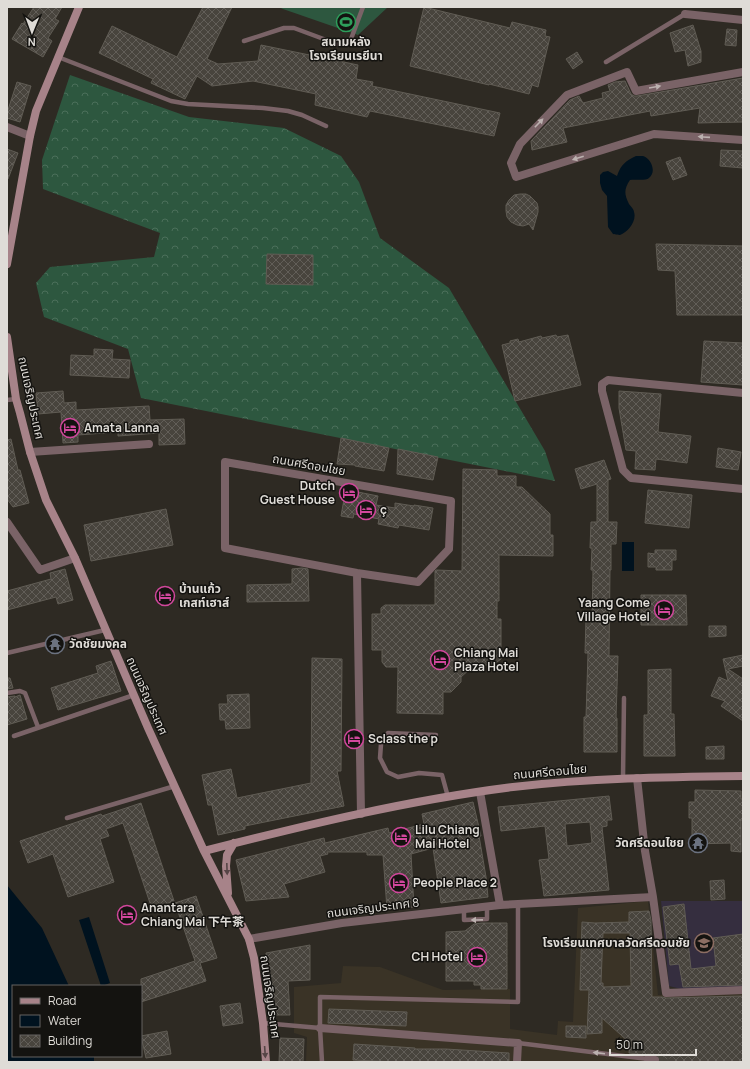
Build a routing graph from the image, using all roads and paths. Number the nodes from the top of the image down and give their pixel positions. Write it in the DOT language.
graph roads {
  1 [pos="79,7"];
  2 [pos="363,7"];
  3 [pos="695,7"];
  4 [pos="685,14"];
  5 [pos="743,20"];
  6 [pos="244,41"];
  7 [pos="58,56"];
  8 [pos="606,62"];
  9 [pos="743,72"];
  10 [pos="326,126"];
  11 [pos="7,127"];
  12 [pos="30,136"];
  13 [pos="743,140"];
  14 [pos="7,264"];
  15 [pos="7,338"];
  16 [pos="743,393"];
  17 [pos="16,399"];
  18 [pos="7,400"];
  19 [pos="149,444"];
  20 [pos="30,452"];
  21 [pos="743,489"];
  22 [pos="7,522"];
  23 [pos="75,558"];
  24 [pos="357,573"];
  25 [pos="105,630"];
  26 [pos="7,653"];
  27 [pos="7,693"];
  28 [pos="134,695"];
  29 [pos="624,698"];
  30 [pos="38,728"];
  31 [pos="436,735"];
  32 [pos="14,736"];
  33 [pos="743,776"];
  34 [pos="623,778"];
  35 [pos="637,778"];
  36 [pos="174,786"];
  37 [pos="480,792"];
  38 [pos="448,797"];
  39 [pos="361,814"];
  40 [pos="67,818"];
  41 [pos="234,844"];
  42 [pos="204,851"];
  43 [pos="228,896"];
  44 [pos="653,897"];
  45 [pos="518,905"];
  46 [pos="500,906"];
  47 [pos="487,907"];
  48 [pos="464,909"];
  49 [pos="249,939"];
  50 [pos="743,990"];
  51 [pos="263,1023"];
  52 [pos="320,1028"];
  53 [pos="518,1043"];
  54 [pos="650,1060"];
  55 [pos="266,1062"];
  56 [pos="322,1062"];
  57 [pos="517,1062"];
  1 -- 7 [label="street"];
  2 -- 6 [label="lane"];
  3 -- 4 [label="street"];
  4 -- 5 [label="street"];
  4 -- 8 [label="lane"];
  7 -- 10 [label="lane"];
  7 -- 12 [label="street"];
  13 -- 9 [label="street, one-way"];
  11 -- 12 [label="street"];
  12 -- 14 [label="street"];
  15 -- 17 [label="street, ถนนเจริญประเทศ"];
  16 -- 21 [label="street"];
  17 -- 18 [label="lane"];
  17 -- 20 [label="street, ถนนเจริญประเทศ"];
  19 -- 20 [label="street"];
  20 -- 23 [label="street, ถนนเจริญประเทศ"];
  22 -- 23 [label="street"];
  23 -- 25 [label="street, ถนนเจริญประเทศ"];
  24 -- 24 [label="street, ถนนศรีดอนไชย"];
  24 -- 39 [label="street"];
  25 -- 26 [label="lane"];
  25 -- 28 [label="street, ถนนเจริญประเทศ"];
  27 -- 30 [label="lane"];
  28 -- 30 [label="lane"];
  28 -- 36 [label="street, ถนนเจริญประเทศ"];
  29 -- 34 [label="lane"];
  30 -- 32 [label="lane"];
  31 -- 38 [label="lane"];
  33 -- 35 [label="street, ถนนศรีดอนไชย"];
  34 -- 35 [label="street, ถนนศรีดอนไชย"];
  34 -- 37 [label="street, ถนนศรีดอนไชย"];
  35 -- 44 [label="street"];
  36 -- 40 [label="lane"];
  36 -- 42 [label="street, ถนนเจริญประเทศ"];
  37 -- 38 [label="street, ถนนศรีดอนไชย"];
  37 -- 46 [label="street"];
  38 -- 39 [label="street, ถนนศรีดอนไชย"];
  39 -- 41 [label="street, ถนนศรีดอนไชย"];
  41 -- 42 [label="street, ถนนศรีดอนไชย"];
  41 -- 43 [label="street, one-way"];
  42 -- 43 [label="street, ถนนเจริญประเทศ"];
  43 -- 49 [label="street, ถนนเจริญประเทศ"];
  44 -- 45 [label="street, ถนนเจริญประเทศ 8"];
  44 -- 50 [label="street"];
  45 -- 46 [label="street, ถนนเจริญประเทศ 8"];
  45 -- 52 [label="lane"];
  46 -- 47 [label="street, ถนนเจริญประเทศ 8"];
  47 -- 48 [label="street, ถนนเจริญประเทศ 8"];
  47 -- 48 [label="lane, one-way"];
  48 -- 49 [label="street, ถนนเจริญประเทศ 8"];
  49 -- 51 [label="street, ถนนเจริญประเทศ"];
  51 -- 52 [label="lane"];
  51 -- 55 [label="street, ถนนเจริญประเทศ, one-way"];
  52 -- 53 [label="street"];
  52 -- 56 [label="lane"];
  54 -- 53 [label="lane, one-way"];
  53 -- 57 [label="street"];
}
